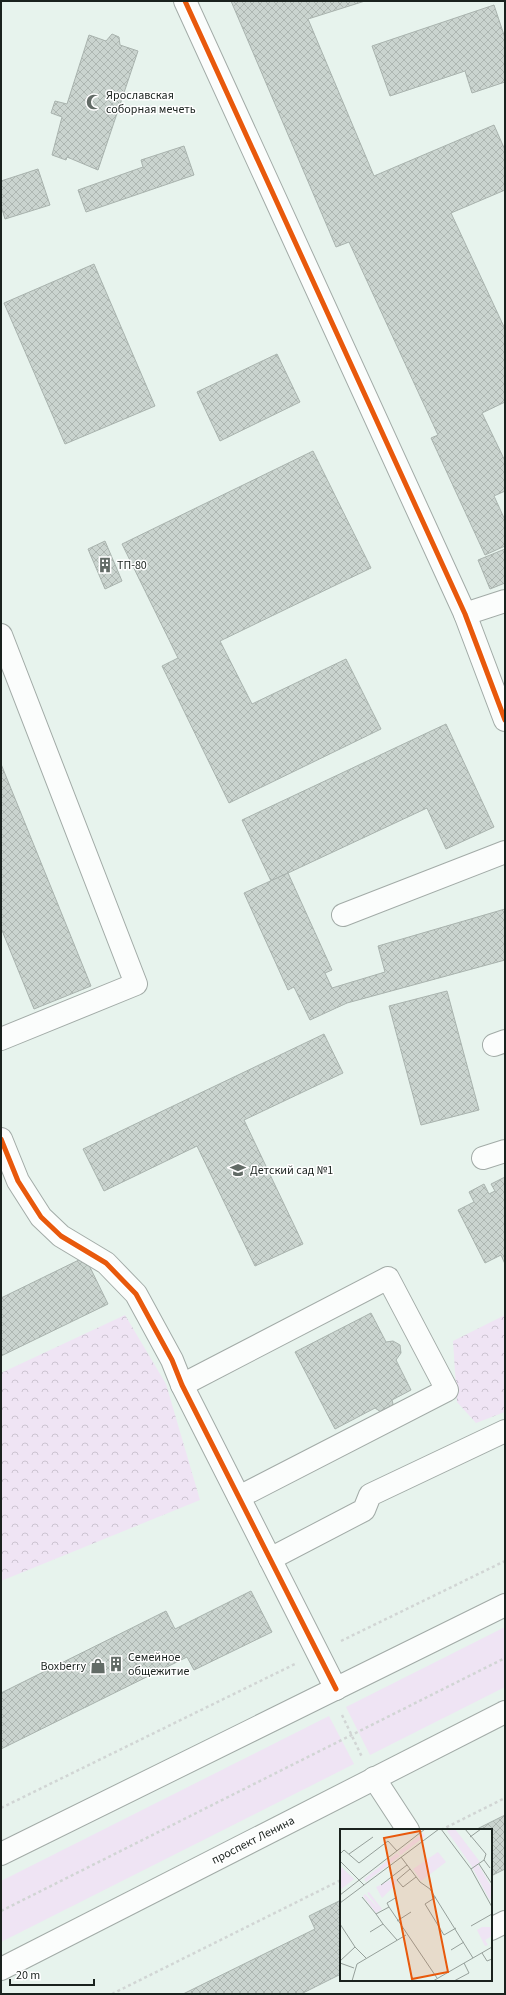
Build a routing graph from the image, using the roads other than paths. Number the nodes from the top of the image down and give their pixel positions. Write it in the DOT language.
graph roads {
  1 [pos="184,1"];
  2 [pos="505,601"];
  3 [pos="465,614"];
  4 [pos="1,635"];
  5 [pos="505,720"];
  6 [pos="505,852"];
  7 [pos="343,914"];
  8 [pos="1,1038"];
  9 [pos="1,1139"];
  10 [pos="505,1150"];
  11 [pos="483,1158"];
  12 [pos="182,1385"];
  13 [pos="505,1431"];
  14 [pos="239,1497"];
  15 [pos="270,1558"];
  16 [pos="505,1606"];
  17 [pos="336,1689"];
  18 [pos="505,1712"];
  19 [pos="374,1778"];
  20 [pos="407,1829"];
  21 [pos="1,1854"];
  22 [pos="505,1922"];
  23 [pos="492,1928"];
  24 [pos="1,1969"];
  1 -- 3 [label="street"];
  2 -- 3 [label="street"];
  3 -- 5 [label="street"];
  4 -- 8 [label="street"];
  6 -- 7 [label="street"];
  9 -- 12 [label="street"];
  10 -- 11 [label="street"];
  12 -- 14 [label="street"];
  12 -- 14 [label="street"];
  13 -- 15 [label="street"];
  14 -- 15 [label="street"];
  15 -- 17 [label="street"];
  16 -- 17 [label="street"];
  17 -- 21 [label="street"];
  18 -- 19 [label="street, проспект Ленина"];
  19 -- 20 [label="street"];
  19 -- 24 [label="street, проспект Ленина"];
  22 -- 23 [label="street"];
}
